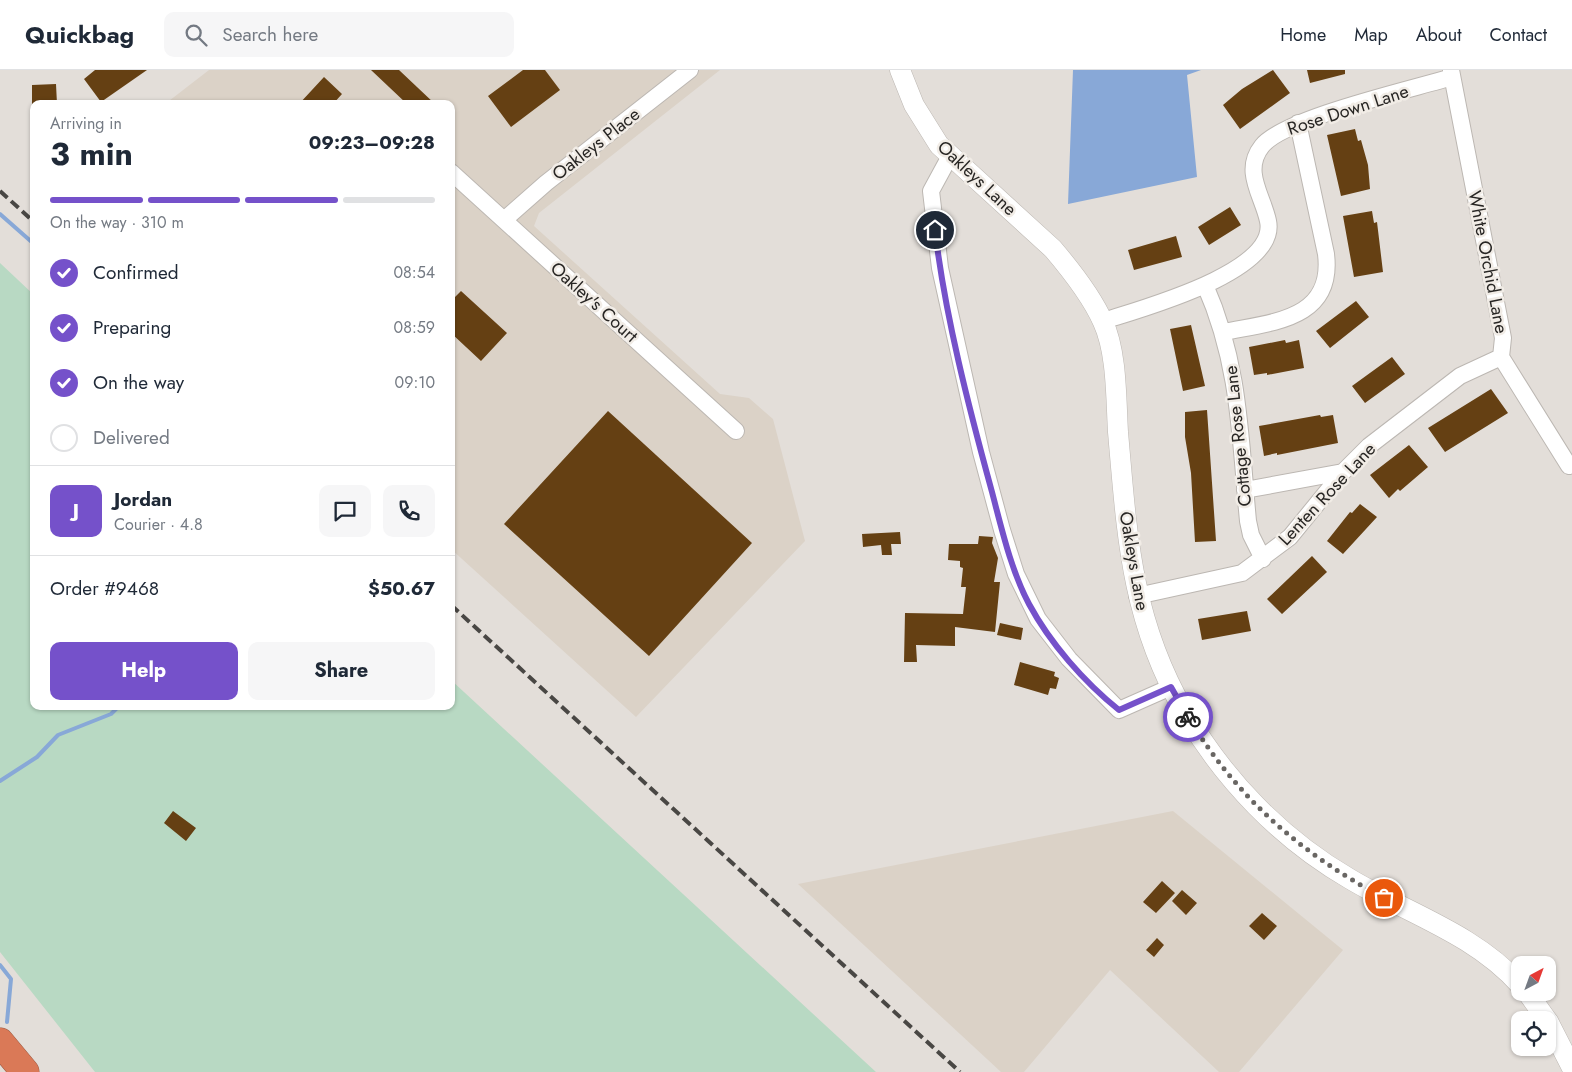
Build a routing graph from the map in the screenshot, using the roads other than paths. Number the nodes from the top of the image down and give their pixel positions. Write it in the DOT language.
graph roads {
  1 [pos="690,70"];
  2 [pos="900,70"];
  3 [pos="1452,73"];
  4 [pos="1298,123"];
  5 [pos="950,156"];
  6 [pos="455,176"];
  7 [pos="504,220"];
  8 [pos="1205,285"];
  9 [pos="1103,321"];
  10 [pos="1224,332"];
  11 [pos="1501,356"];
  12 [pos="736,432"];
  13 [pos="1569,466"];
  14 [pos="1343,472"];
  15 [pos="1245,490"];
  16 [pos="1263,559"];
  17 [pos="1137,596"];
  18 [pos="1171,687"];
  19 [pos="1511,977"];
  20 [pos="1556,1038"];
  21 [pos="0,1042"];
  22 [pos="1572,1068"];
  23 [pos="25,1072"];
  1 -- 7 [label="street, Oakleys Place"];
  2 -- 5 [label="street, Oakleys Lane"];
  3 -- 4 [label="street, Rose Down Lane"];
  3 -- 11 [label="street, White Orchid Lane"];
  4 -- 8 [label="street, Rose Down Lane"];
  4 -- 10 [label="street"];
  5 -- 9 [label="street, Oakleys Lane"];
  5 -- 18 [label="street"];
  6 -- 7 [label="street, Oakley's Court"];
  7 -- 12 [label="street, Oakley's Court"];
  8 -- 9 [label="street, Rose Down Lane"];
  8 -- 10 [label="street, Cottage Rose Lane"];
  9 -- 17 [label="street, Oakleys Lane"];
  10 -- 15 [label="street, Cottage Rose Lane"];
  11 -- 13 [label="street, White Orchid Lane"];
  11 -- 14 [label="street, Lenten Rose Lane"];
  14 -- 15 [label="street"];
  14 -- 16 [label="street, Lenten Rose Lane"];
  15 -- 16 [label="street, Cottage Rose Lane"];
  16 -- 17 [label="street, Lenten Rose Lane"];
  17 -- 18 [label="street, Oakleys Lane"];
  18 -- 19 [label="street, Oakleys Lane"];
  20 -- 22 [label="street"];
  21 -- 23 [label="highway"];
}
